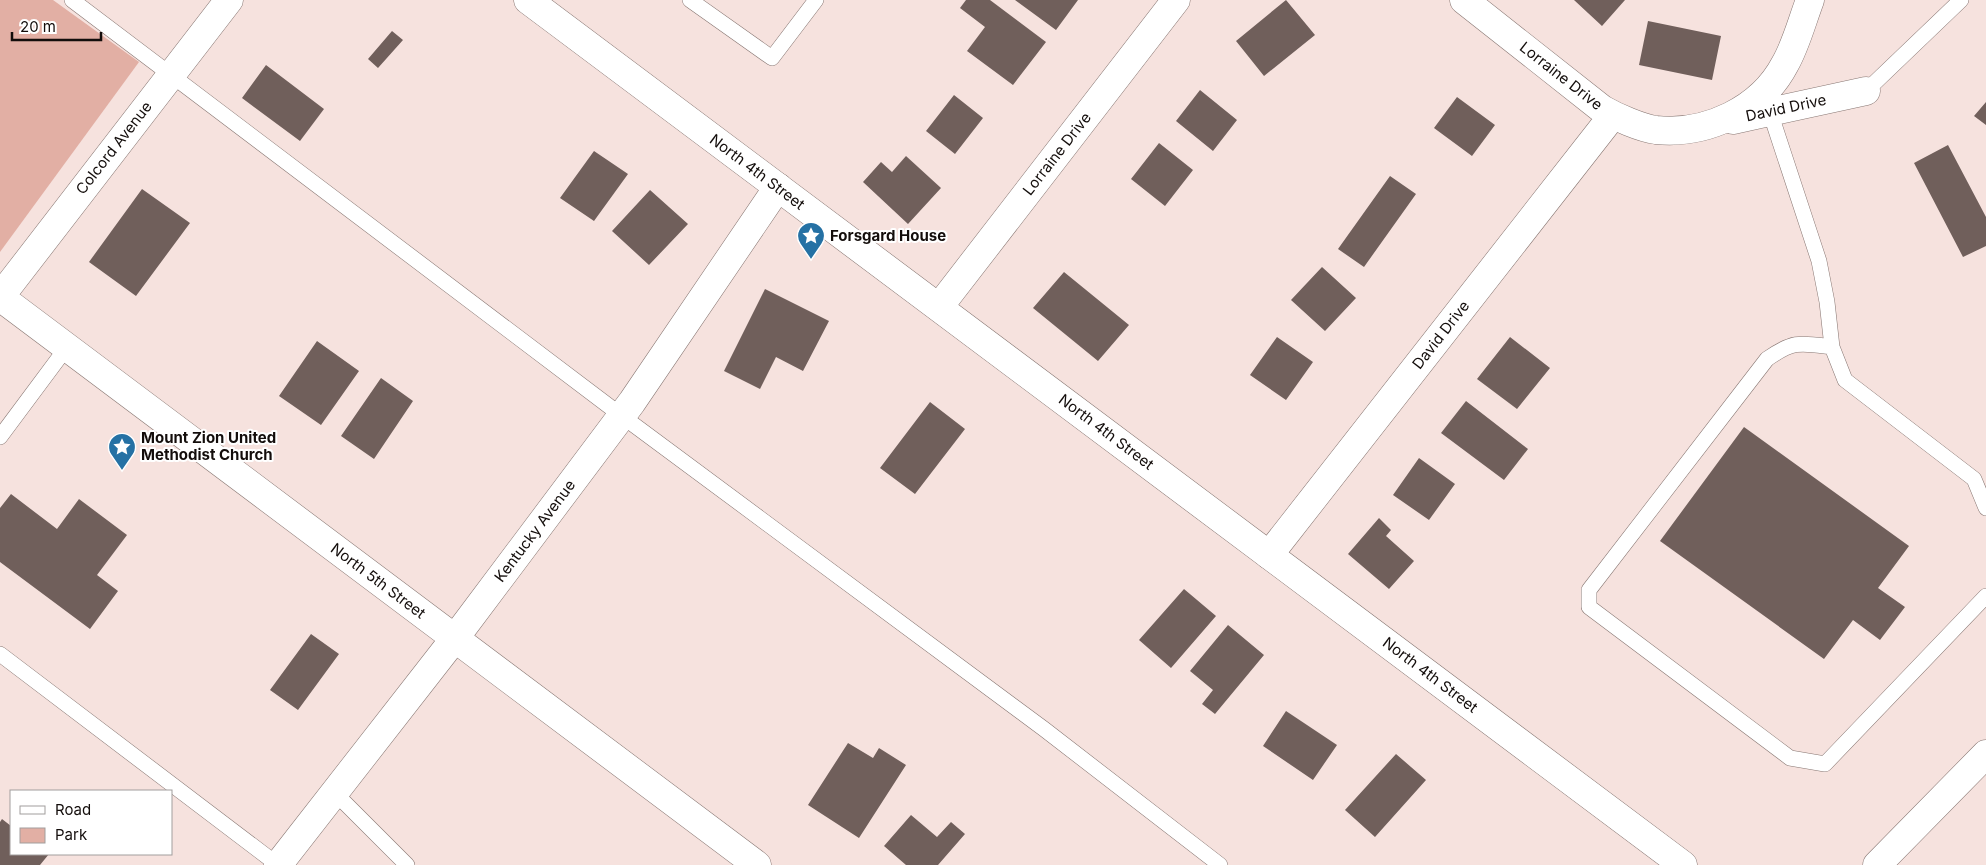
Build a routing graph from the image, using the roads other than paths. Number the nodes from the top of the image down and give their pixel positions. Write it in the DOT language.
graph roads {
  1 [pos="72,0"];
  2 [pos="229,0"];
  3 [pos="529,0"];
  4 [pos="690,0"];
  5 [pos="816,0"];
  6 [pos="1176,0"];
  7 [pos="1464,0"];
  8 [pos="1810,0"];
  9 [pos="1961,0"];
  10 [pos="171,75"];
  11 [pos="1866,91"];
  12 [pos="1770,112"];
  13 [pos="1612,115"];
  14 [pos="1707,126"];
  15 [pos="778,187"];
  16 [pos="0,297"];
  17 [pos="939,308"];
  18 [pos="67,347"];
  19 [pos="1832,347"];
  20 [pos="622,416"];
  21 [pos="0,438"];
  22 [pos="1986,508"];
  23 [pos="1269,554"];
  24 [pos="1986,596"];
  25 [pos="455,638"];
  26 [pos="0,654"];
  27 [pos="1983,762"];
  28 [pos="335,793"];
  29 [pos="278,865"];
  30 [pos="407,865"];
  31 [pos="757,865"];
  32 [pos="1220,865"];
  33 [pos="1683,865"];
  34 [pos="1876,865"];
  1 -- 10 [label="lane"];
  2 -- 10 [label="street, Colcord Avenue"];
  3 -- 15 [label="street, North 4th Street"];
  4 -- 5 [label="lane"];
  6 -- 17 [label="street, Lorraine Drive"];
  7 -- 13 [label="street, Lorraine Drive"];
  8 -- 14 [label="street, Lorraine Drive"];
  9 -- 11 [label="lane"];
  10 -- 16 [label="street, Colcord Avenue"];
  10 -- 20 [label="lane"];
  11 -- 12 [label="street, David Drive"];
  12 -- 14 [label="street, David Drive"];
  12 -- 19 [label="lane"];
  13 -- 14 [label="street, Lorraine Drive"];
  13 -- 23 [label="street, David Drive"];
  15 -- 17 [label="street, North 4th Street"];
  15 -- 20 [label="street, Kentucky Avenue"];
  16 -- 18 [label="street, North 5th Street"];
  17 -- 23 [label="street, North 4th Street"];
  18 -- 21 [label="lane"];
  18 -- 25 [label="street, North 5th Street"];
  19 -- 22 [label="lane"];
  19 -- 24 [label="lane"];
  20 -- 25 [label="street, Kentucky Avenue"];
  20 -- 32 [label="lane"];
  23 -- 33 [label="street, North 4th Street"];
  25 -- 28 [label="street, Kentucky Avenue"];
  25 -- 31 [label="street, North 5th Street"];
  26 -- 29 [label="lane"];
  27 -- 34 [label="street"];
  28 -- 29 [label="street, Kentucky Avenue"];
  28 -- 30 [label="lane"];
}
